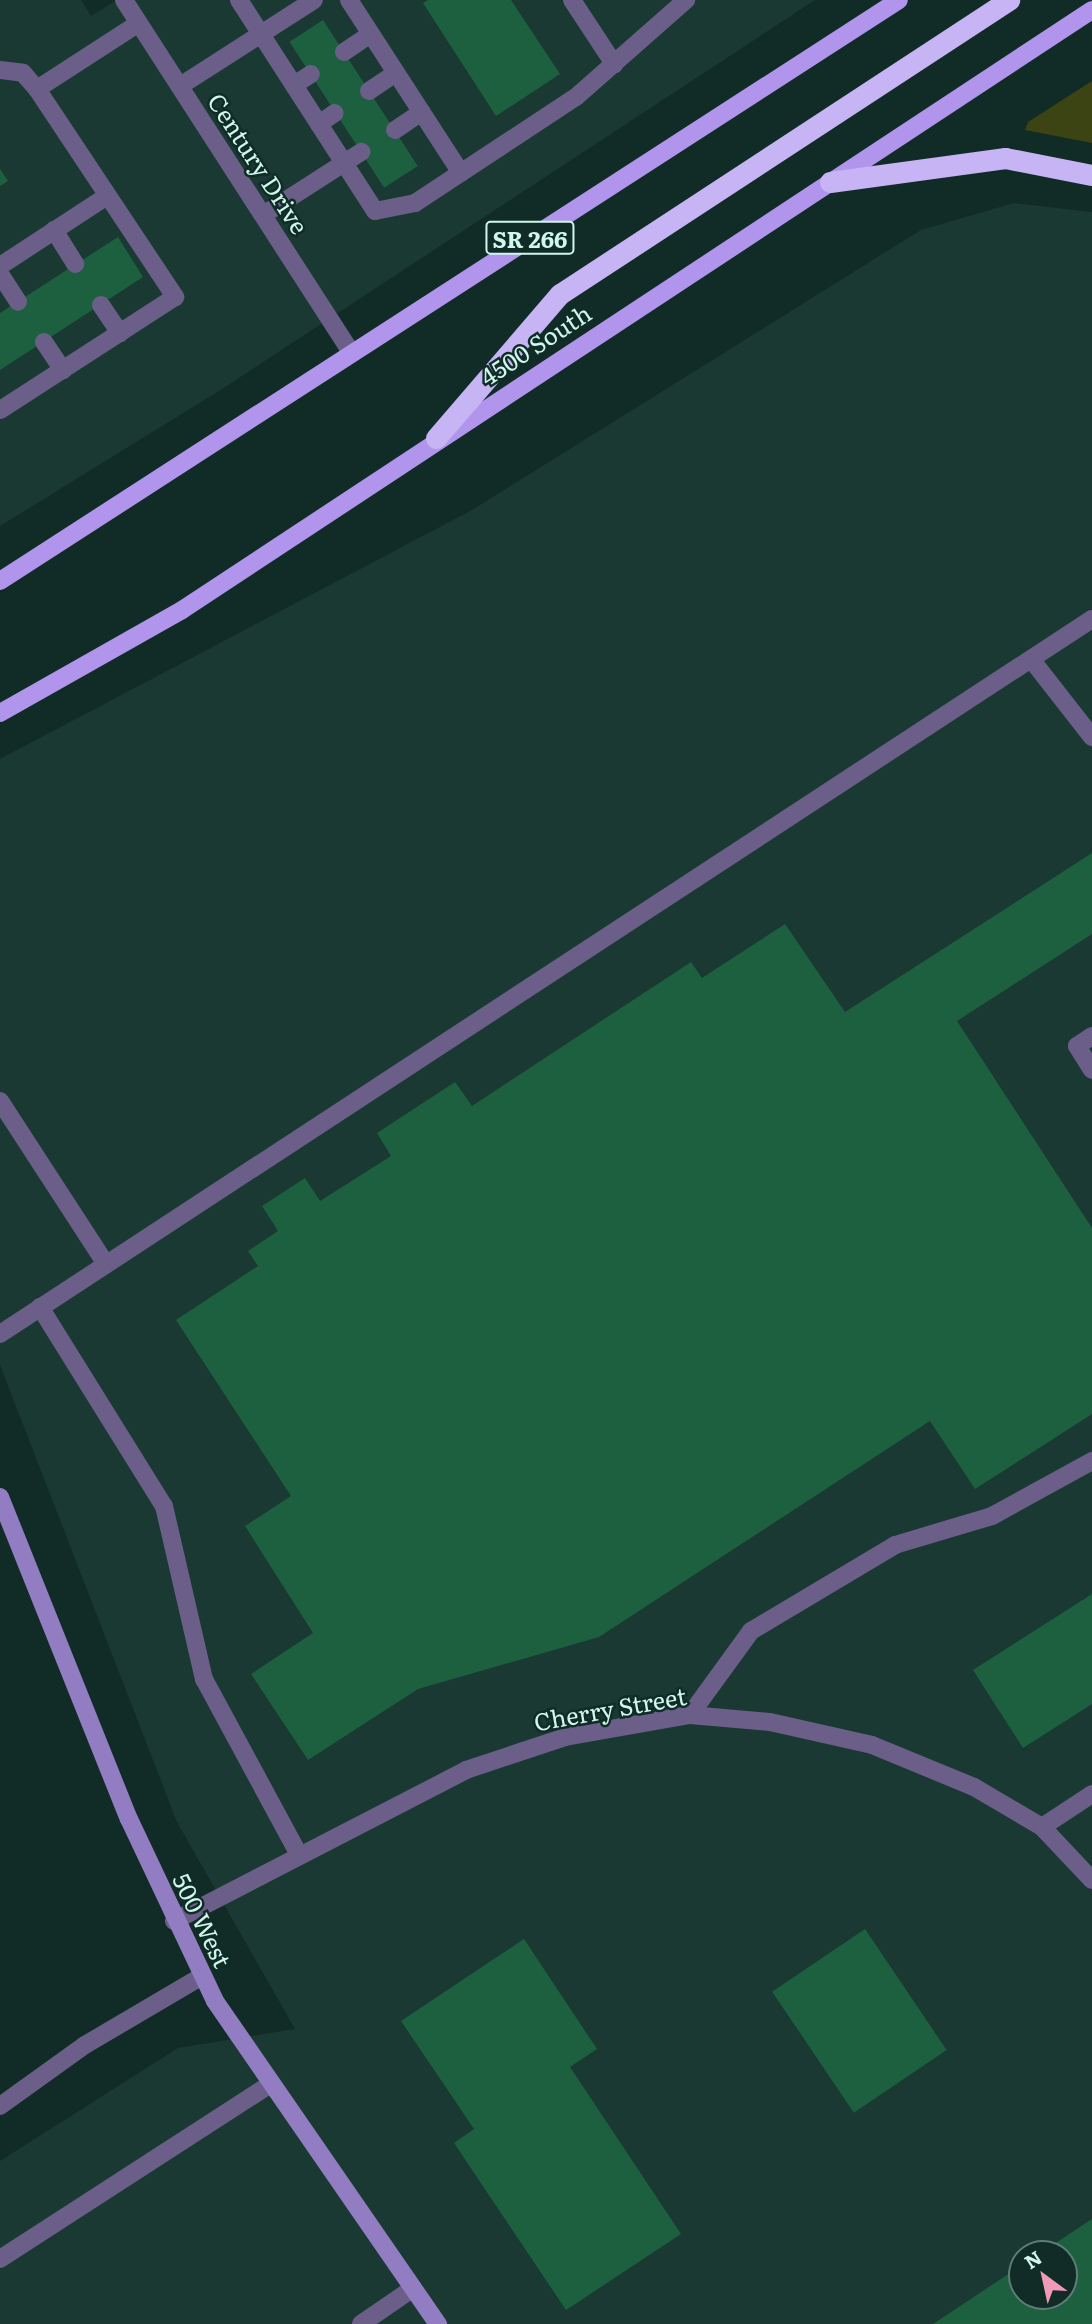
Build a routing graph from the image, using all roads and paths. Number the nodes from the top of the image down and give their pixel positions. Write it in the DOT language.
graph roads {
  1 [pos="124,0"];
  2 [pos="239,0"];
  3 [pos="314,0"];
  4 [pos="349,0"];
  5 [pos="572,0"];
  6 [pos="686,0"];
  7 [pos="899,0"];
  8 [pos="1009,0"];
  9 [pos="1092,10"];
  10 [pos="139,23"];
  11 [pos="371,34"];
  12 [pos="261,35"];
  13 [pos="344,52"];
  14 [pos="614,64"];
  15 [pos="0,70"];
  16 [pos="396,73"];
  17 [pos="311,74"];
  18 [pos="294,85"];
  19 [pos="180,86"];
  20 [pos="37,89"];
  21 [pos="369,91"];
  22 [pos="422,112"];
  23 [pos="335,113"];
  24 [pos="319,124"];
  25 [pos="394,130"];
  26 [pos="361,152"];
  27 [pos="344,163"];
  28 [pos="461,173"];
  29 [pos="1092,175"];
  30 [pos="830,181"];
  31 [pos="107,196"];
  32 [pos="264,215"];
  33 [pos="54,230"];
  34 [pos="75,264"];
  35 [pos="0,266"];
  36 [pos="0,274"];
  37 [pos="18,302"];
  38 [pos="101,305"];
  39 [pos="120,333"];
  40 [pos="44,342"];
  41 [pos="351,352"];
  42 [pos="62,370"];
  43 [pos="1,408"];
  44 [pos="436,438"];
  45 [pos="0,581"];
  46 [pos="1092,619"];
  47 [pos="1031,659"];
  48 [pos="0,713"];
  49 [pos="1092,737"];
  50 [pos="1092,1036"];
  51 [pos="1092,1070"];
  52 [pos="0,1101"];
  53 [pos="106,1264"];
  54 [pos="40,1307"];
  55 [pos="0,1334"];
  56 [pos="1092,1461"];
  57 [pos="0,1497"];
  58 [pos="690,1715"];
  59 [pos="1092,1794"];
  60 [pos="1042,1827"];
  61 [pos="299,1855"];
  62 [pos="1092,1880"];
  63 [pos="174,1921"];
  64 [pos="202,1976"];
  65 [pos="269,2085"];
  66 [pos="0,2106"];
  67 [pos="0,2259"];
  68 [pos="412,2289"];
  69 [pos="362,2324"];
  70 [pos="438,2324"];
  1 -- 10 [label="street, Century Drive"];
  2 -- 12 [label="street"];
  3 -- 12 [label="street"];
  4 -- 11 [label="street"];
  5 -- 14 [label="street"];
  6 -- 14 [label="street"];
  7 -- 41 [label="main road, SR 266"];
  8 -- 44 [label="highway"];
  9 -- 30 [label="main road, 4500 South"];
  10 -- 19 [label="street, Century Drive"];
  10 -- 20 [label="street"];
  11 -- 13 [label="street"];
  11 -- 16 [label="street"];
  12 -- 18 [label="street"];
  12 -- 19 [label="street"];
  14 -- 28 [label="street"];
  15 -- 20 [label="street"];
  16 -- 21 [label="street"];
  16 -- 22 [label="street"];
  17 -- 18 [label="street"];
  18 -- 24 [label="street"];
  19 -- 32 [label="street, Century Drive"];
  20 -- 31 [label="street"];
  22 -- 25 [label="street"];
  22 -- 28 [label="street"];
  23 -- 24 [label="street"];
  24 -- 27 [label="street"];
  26 -- 27 [label="street"];
  27 -- 28 [label="street"];
  27 -- 32 [label="street"];
  29 -- 30 [label="highway"];
  30 -- 44 [label="main road, 4500 South"];
  31 -- 33 [label="street"];
  31 -- 39 [label="street"];
  32 -- 41 [label="street, Century Drive"];
  33 -- 34 [label="street"];
  33 -- 35 [label="street"];
  36 -- 37 [label="street"];
  38 -- 39 [label="street"];
  39 -- 42 [label="street"];
  40 -- 42 [label="street"];
  41 -- 45 [label="main road, SR 266"];
  42 -- 43 [label="street"];
  44 -- 48 [label="main road, 4500 South"];
  46 -- 47 [label="street"];
  47 -- 49 [label="street"];
  47 -- 53 [label="street"];
  50 -- 51 [label="street"];
  52 -- 53 [label="street"];
  53 -- 54 [label="street"];
  54 -- 55 [label="street"];
  54 -- 61 [label="street"];
  56 -- 58 [label="street"];
  57 -- 63 [label="main road, 500 West"];
  58 -- 60 [label="street, Cherry Street"];
  58 -- 61 [label="street, Cherry Street"];
  59 -- 60 [label="street"];
  60 -- 62 [label="street, Cherry Street"];
  61 -- 63 [label="street, Cherry Street"];
  63 -- 64 [label="main road, 500 West"];
  64 -- 65 [label="main road, 500 West"];
  64 -- 66 [label="street"];
  65 -- 67 [label="street"];
  65 -- 68 [label="main road, 500 West"];
  68 -- 69 [label="street"];
  68 -- 70 [label="main road, 500 West"];
}
